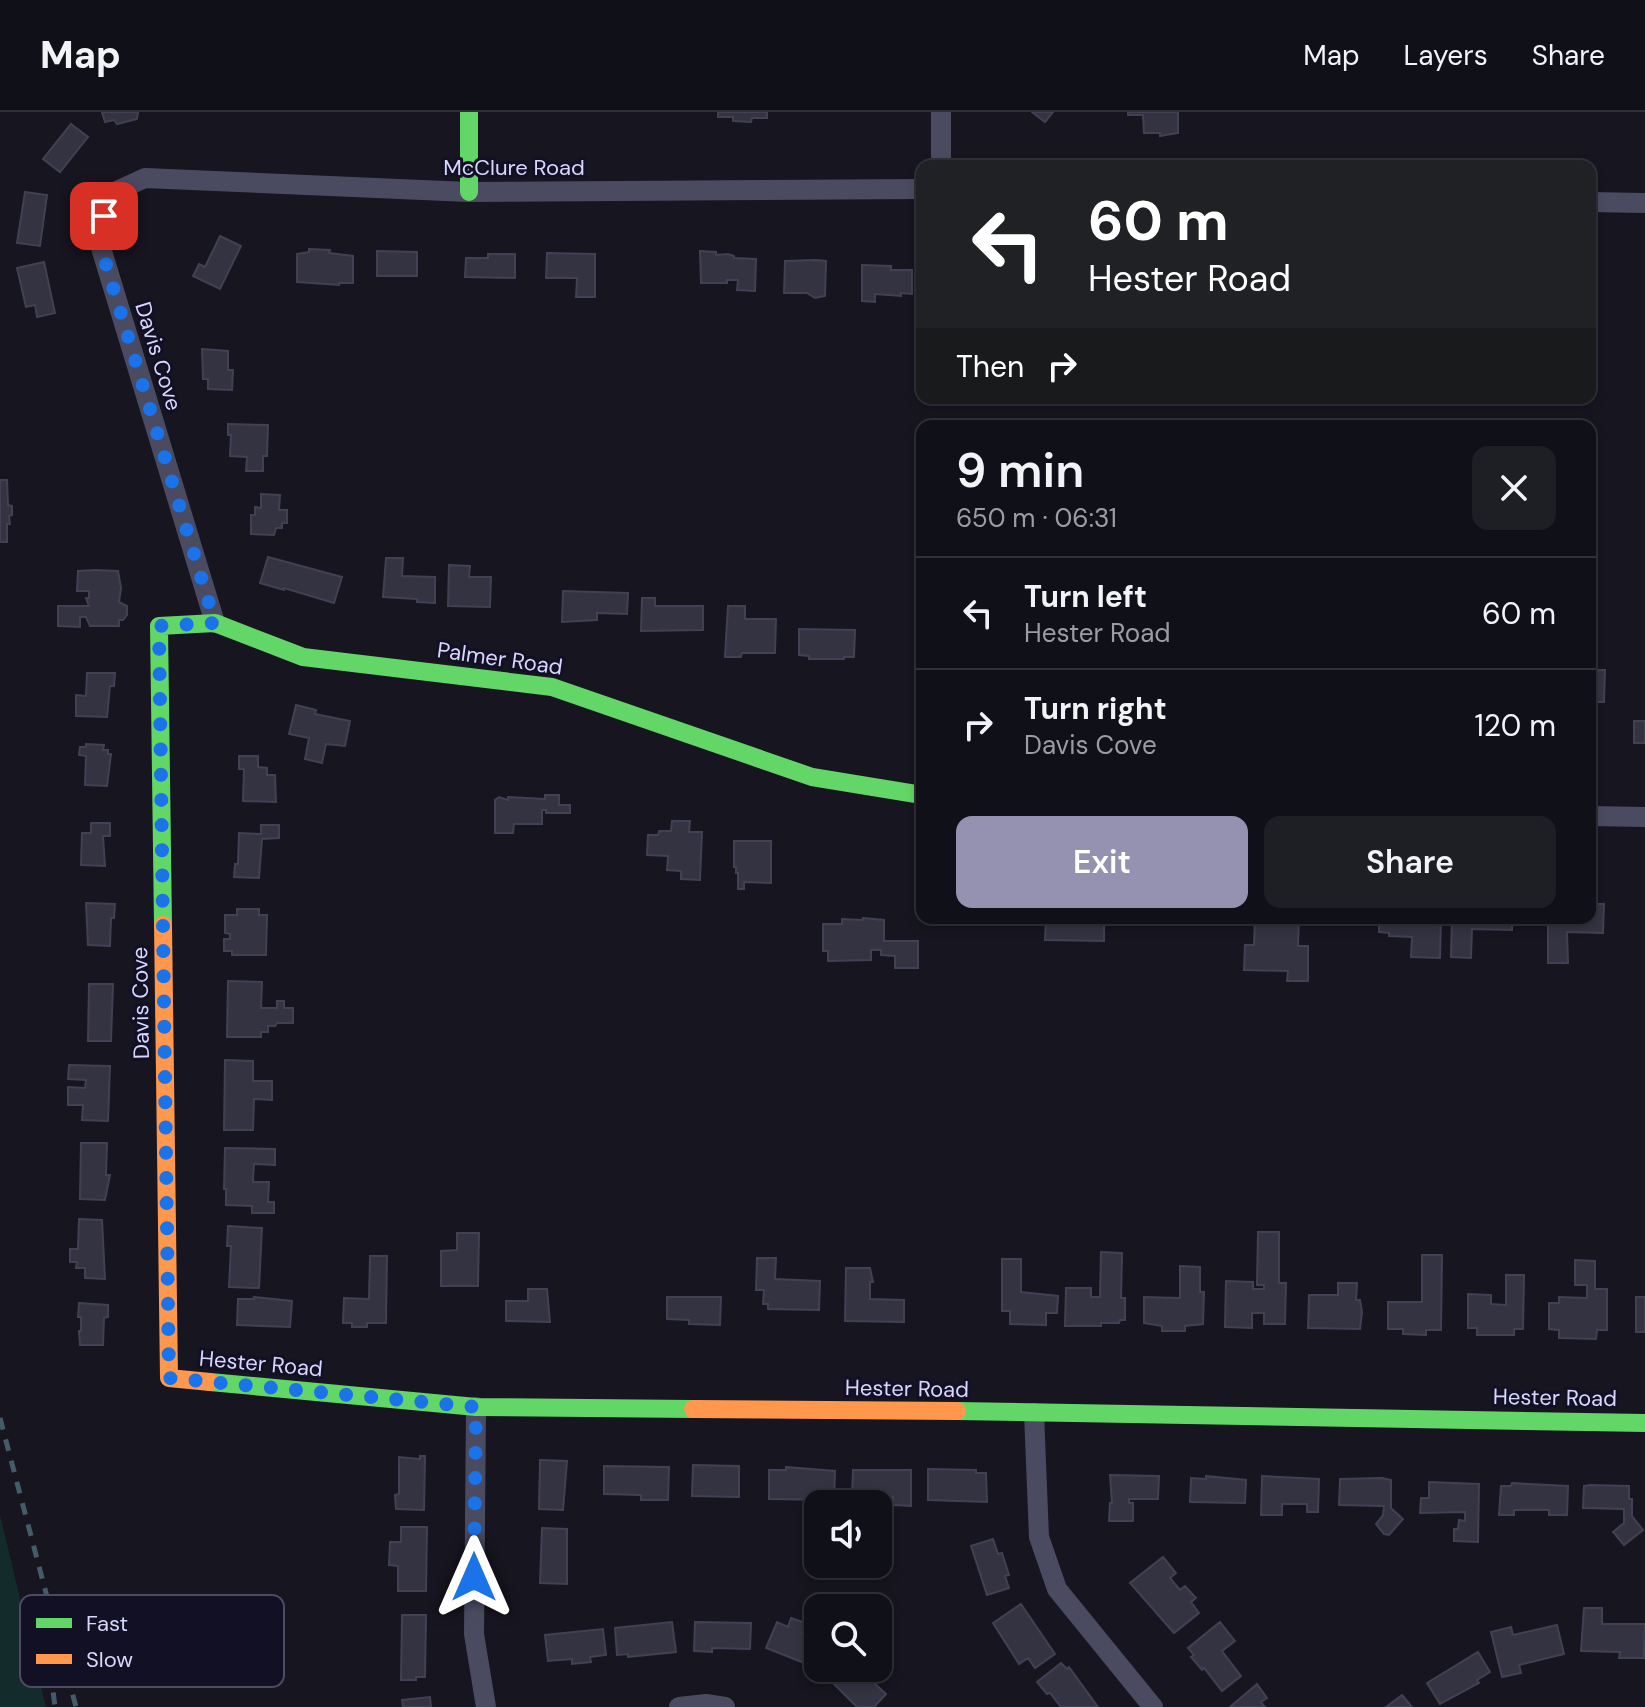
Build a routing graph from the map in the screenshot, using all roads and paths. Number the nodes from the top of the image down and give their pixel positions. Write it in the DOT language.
graph roads {
  1 [pos="469,112"];
  2 [pos="941,112"];
  3 [pos="941,160"];
  4 [pos="916,189"];
  5 [pos="469,192"];
  6 [pos="110,194"];
  7 [pos="1596,202"];
  8 [pos="1645,203"];
  9 [pos="215,623"];
  10 [pos="159,626"];
  11 [pos="916,794"];
  12 [pos="1596,816"];
  13 [pos="1645,817"];
  14 [pos="169,1378"];
  15 [pos="476,1407"];
  16 [pos="1034,1413"];
  17 [pos="1645,1423"];
  18 [pos="486,1707"];
  19 [pos="679,1707"];
  20 [pos="725,1707"];
  21 [pos="1153,1707"];
  1 -- 5 [label="street"];
  2 -- 3 [label="street"];
  4 -- 5 [label="street, McClure Road"];
  5 -- 6 [label="street, McClure Road"];
  6 -- 9 [label="street, Davis Cove"];
  7 -- 8 [label="street"];
  9 -- 10 [label="street, Palmer Road"];
  9 -- 11 [label="street, Palmer Road"];
  10 -- 14 [label="street, Davis Cove"];
  12 -- 13 [label="street"];
  14 -- 15 [label="street, Hester Road"];
  15 -- 16 [label="street, Hester Road"];
  15 -- 18 [label="street"];
  16 -- 17 [label="street, Hester Road"];
  16 -- 21 [label="street"];
  19 -- 20 [label="street"];
}
